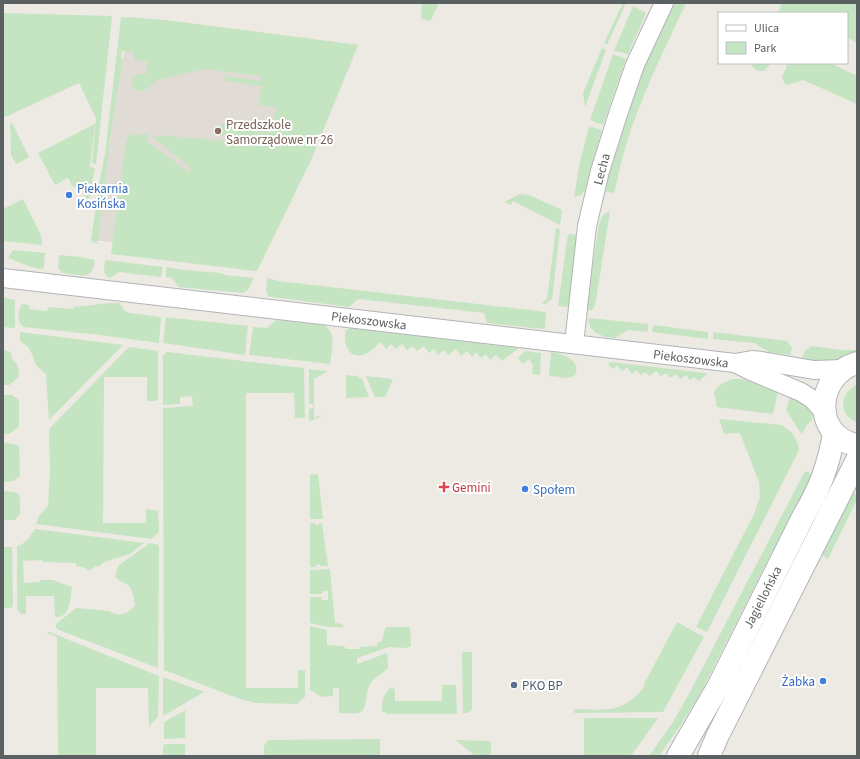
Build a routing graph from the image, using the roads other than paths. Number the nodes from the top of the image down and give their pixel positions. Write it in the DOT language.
graph roads {
  1 [pos="664,3"];
  2 [pos="3,278"];
  3 [pos="574,344"];
  4 [pos="735,363"];
  5 [pos="850,366"];
  6 [pos="824,412"];
  7 [pos="834,434"];
  8 [pos="857,445"];
  9 [pos="857,460"];
  10 [pos="678,756"];
  11 [pos="709,756"];
  1 -- 3 [label="street, Lecha"];
  2 -- 3 [label="street, Piekoszowska"];
  3 -- 4 [label="street, Piekoszowska"];
  4 -- 5 [label="street, Piekoszowska"];
  4 -- 6 [label="street, Piekoszowska"];
  5 -- 6 [label="street"];
  6 -- 7 [label="street"];
  7 -- 8 [label="street"];
  7 -- 10 [label="street, Jagiellońska"];
  9 -- 11 [label="street, Jagiellońska"];
}
